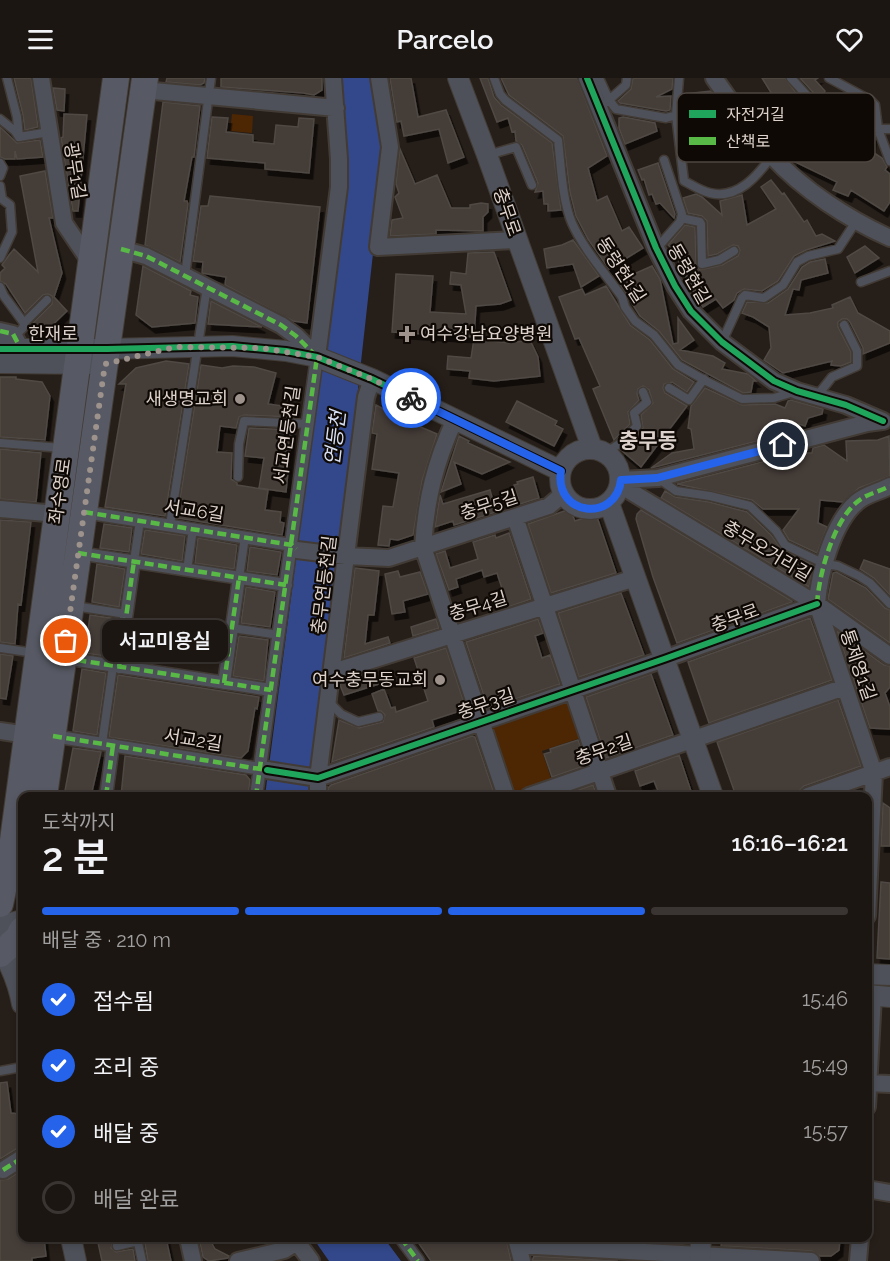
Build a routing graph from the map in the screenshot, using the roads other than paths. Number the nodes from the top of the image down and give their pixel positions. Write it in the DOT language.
graph roads {
  1 [pos="7,78"];
  2 [pos="41,78"];
  3 [pos="116,78"];
  4 [pos="211,78"];
  5 [pos="333,78"];
  6 [pos="379,78"];
  7 [pos="458,78"];
  8 [pos="494,78"];
  9 [pos="587,78"];
  10 [pos="599,78"];
  11 [pos="627,78"];
  12 [pos="679,78"];
  13 [pos="714,78"];
  14 [pos="791,78"];
  15 [pos="829,78"];
  16 [pos="144,84"];
  17 [pos="678,93"];
  18 [pos="725,93"];
  19 [pos="805,93"];
  20 [pos="857,93"];
  21 [pos="208,96"];
  22 [pos="604,103"];
  23 [pos="677,103"];
  24 [pos="875,105"];
  25 [pos="336,108"];
  26 [pos="676,115"];
  27 [pos="0,119"];
  28 [pos="677,123"];
  29 [pos="875,128"];
  30 [pos="878,129"];
  31 [pos="890,129"];
  32 [pos="49,132"];
  33 [pos="19,137"];
  34 [pos="488,155"];
  35 [pos="664,160"];
  36 [pos="890,160"];
  37 [pos="682,162"];
  38 [pos="767,162"];
  39 [pos="779,162"];
  40 [pos="0,163"];
  41 [pos="0,176"];
  42 [pos="532,185"];
  43 [pos="0,186"];
  44 [pos="100,191"];
  45 [pos="128,195"];
  46 [pos="681,218"];
  47 [pos="857,220"];
  48 [pos="890,238"];
  49 [pos="517,240"];
  50 [pos="656,248"];
  51 [pos="121,249"];
  52 [pos="734,251"];
  53 [pos="0,258"];
  54 [pos="91,263"];
  55 [pos="890,271"];
  56 [pos="185,276"];
  57 [pos="861,282"];
  58 [pos="0,287"];
  59 [pos="207,287"];
  60 [pos="47,300"];
  61 [pos="844,325"];
  62 [pos="12,338"];
  63 [pos="722,342"];
  64 [pos="197,347"];
  65 [pos="78,356"];
  66 [pos="106,357"];
  67 [pos="317,357"];
  68 [pos="0,363"];
  69 [pos="372,379"];
  70 [pos="704,379"];
  71 [pos="669,388"];
  72 [pos="797,391"];
  73 [pos="643,392"];
  74 [pos="817,396"];
  75 [pos="455,419"];
  76 [pos="886,421"];
  77 [pos="309,424"];
  78 [pos="0,443"];
  79 [pos="66,449"];
  80 [pos="599,451"];
  81 [pos="561,471"];
  82 [pos="62,477"];
  83 [pos="238,477"];
  84 [pos="657,478"];
  85 [pos="88,480"];
  86 [pos="620,483"];
  87 [pos="890,486"];
  88 [pos="563,494"];
  89 [pos="609,503"];
  90 [pos="0,509"];
  91 [pos="84,512"];
  92 [pos="57,514"];
  93 [pos="515,517"];
  94 [pos="140,521"];
  95 [pos="170,525"];
  96 [pos="193,529"];
  97 [pos="245,537"];
  98 [pos="294,547"];
  99 [pos="423,547"];
  100 [pos="78,553"];
  101 [pos="346,556"];
  102 [pos="134,561"];
  103 [pos="825,564"];
  104 [pos="188,570"];
  105 [pos="239,578"];
  106 [pos="635,578"];
  107 [pos="286,585"];
  108 [pos="817,604"];
  109 [pos="890,604"];
  110 [pos="71,605"];
  111 [pos="545,606"];
  112 [pos="126,614"];
  113 [pos="232,628"];
  114 [pos="279,635"];
  115 [pos="452,635"];
  116 [pos="0,648"];
  117 [pos="38,654"];
  118 [pos="890,656"];
  119 [pos="63,658"];
  120 [pos="664,659"];
  121 [pos="116,666"];
  122 [pos="333,672"];
  123 [pos="224,683"];
  124 [pos="845,687"];
  125 [pos="271,690"];
  126 [pos="573,691"];
  127 [pos="329,702"];
  128 [pos="379,717"];
  129 [pos="481,722"];
  130 [pos="0,731"];
  131 [pos="27,735"];
  132 [pos="53,736"];
  133 [pos="693,740"];
  134 [pos="107,745"];
  135 [pos="264,770"];
  136 [pos="882,770"];
  137 [pos="600,772"];
  138 [pos="318,778"];
  139 [pos="19,792"];
  140 [pos="45,792"];
  141 [pos="106,792"];
  142 [pos="257,792"];
  143 [pos="318,792"];
  144 [pos="505,792"];
  145 [pos="541,792"];
  146 [pos="607,792"];
  147 [pos="711,792"];
  148 [pos="819,792"];
  149 [pos="18,803"];
  150 [pos="872,855"];
  151 [pos="0,904"];
  152 [pos="10,938"];
  153 [pos="872,974"];
  154 [pos="890,975"];
  155 [pos="18,982"];
  156 [pos="877,996"];
  157 [pos="872,1044"];
  158 [pos="18,1068"];
  159 [pos="0,1071"];
  160 [pos="872,1083"];
  161 [pos="890,1084"];
  162 [pos="18,1160"];
  163 [pos="1,1170"];
  164 [pos="872,1190"];
  165 [pos="890,1193"];
  166 [pos="72,1242"];
  167 [pos="129,1242"];
  168 [pos="139,1242"];
  169 [pos="189,1242"];
  170 [pos="294,1242"];
  171 [pos="300,1242"];
  172 [pos="404,1242"];
  173 [pos="860,1242"];
  174 [pos="117,1246"];
  175 [pos="519,1248"];
  176 [pos="700,1251"];
  177 [pos="76,1261"];
  178 [pos="142,1261"];
  179 [pos="193,1261"];
  180 [pos="238,1261"];
  181 [pos="311,1261"];
  182 [pos="418,1261"];
  183 [pos="811,1261"];
  184 [pos="858,1261"];
  1 -- 33 [label="lane"];
  2 -- 32 [label="street, 광무1길"];
  3 -- 44 [label="main road, 좌수영로"];
  4 -- 21 [label="lane"];
  5 -- 25 [label="street, 서교연등천길"];
  6 -- 49 [label="street"];
  7 -- 34 [label="street, 충무로"];
  8 -- 70 [label="lane, 동령현1길"];
  9 -- 22 [label="street, 동령현길"];
  10 -- 22 [label="lane"];
  11 -- 22 [label="lane"];
  12 -- 17 [label="lane"];
  13 -- 18 [label="street"];
  14 -- 19 [label="lane"];
  15 -- 20 [label="lane"];
  16 -- 21 [label="street"];
  16 -- 45 [label="main road, 좌수영로"];
  21 -- 25 [label="street"];
  21 -- 56 [label="lane"];
  22 -- 26 [label="lane"];
  22 -- 50 [label="street, 동령현길"];
  23 -- 26 [label="lane"];
  24 -- 30 [label="lane"];
  25 -- 67 [label="street, 서교연등천길"];
  26 -- 28 [label="lane"];
  27 -- 33 [label="lane"];
  29 -- 30 [label="lane"];
  30 -- 31 [label="lane"];
  30 -- 36 [label="lane"];
  32 -- 33 [label="lane"];
  32 -- 54 [label="street, 광무1길"];
  34 -- 42 [label="lane"];
  34 -- 49 [label="street, 충무로"];
  35 -- 46 [label="lane"];
  37 -- 38 [label="lane"];
  39 -- 47 [label="street"];
  40 -- 41 [label="lane"];
  43 -- 53 [label="lane"];
  44 -- 45 [label="main road"];
  44 -- 54 [label="main road, 좌수영로"];
  45 -- 51 [label="main road, 좌수영로"];
  46 -- 50 [label="lane"];
  46 -- 52 [label="lane"];
  47 -- 48 [label="street"];
  47 -- 63 [label="lane"];
  49 -- 80 [label="street, 충무로"];
  50 -- 63 [label="street, 동령현길"];
  51 -- 56 [label="street"];
  51 -- 66 [label="main road, 좌수영로"];
  54 -- 65 [label="main road, 좌수영로"];
  55 -- 57 [label="lane"];
  56 -- 59 [label="street"];
  58 -- 62 [label="lane"];
  59 -- 64 [label="lane"];
  59 -- 67 [label="street"];
  60 -- 62 [label="lane"];
  61 -- 74 [label="lane"];
  62 -- 65 [label="street, 한재로"];
  63 -- 72 [label="street, 동령현길"];
  64 -- 66 [label="street, 한재로"];
  64 -- 67 [label="street, 한재로"];
  64 -- 95 [label="lane"];
  65 -- 66 [label="street, 한재로"];
  65 -- 68 [label="street, 한재로"];
  65 -- 79 [label="main road, 좌수영로"];
  66 -- 85 [label="main road, 좌수영로"];
  67 -- 69 [label="street, 한재로"];
  67 -- 77 [label="street, 서교연등천길"];
  69 -- 75 [label="street, 한재로"];
  69 -- 101 [label="street, 충무연등천길"];
  70 -- 71 [label="lane"];
  70 -- 72 [label="lane, 동령현1길"];
  72 -- 74 [label="street, 동령현길"];
  73 -- 80 [label="lane"];
  74 -- 76 [label="street, 동령현길"];
  75 -- 81 [label="street, 한재로"];
  75 -- 99 [label="street"];
  76 -- 84 [label="street"];
  77 -- 83 [label="lane"];
  77 -- 98 [label="street, 서교연등천길"];
  78 -- 79 [label="lane"];
  79 -- 82 [label="main road, 좌수영로"];
  80 -- 81 [label="street"];
  80 -- 86 [label="street"];
  81 -- 88 [label="street"];
  82 -- 85 [label="main road"];
  82 -- 92 [label="main road, 좌수영로"];
  84 -- 86 [label="street"];
  84 -- 103 [label="lane"];
  85 -- 91 [label="main road, 좌수영로"];
  86 -- 89 [label="street"];
  86 -- 108 [label="street, 충무오거리길"];
  87 -- 103 [label="street"];
  88 -- 89 [label="street"];
  88 -- 93 [label="street, 충무5길"];
  89 -- 106 [label="street"];
  90 -- 92 [label="street"];
  91 -- 94 [label="street, 서교6길"];
  91 -- 100 [label="main road, 좌수영로"];
  92 -- 117 [label="main road, 좌수영로"];
  93 -- 99 [label="street, 충무5길"];
  93 -- 111 [label="street"];
  94 -- 95 [label="street, 서교6길"];
  94 -- 102 [label="lane"];
  95 -- 96 [label="street, 서교6길"];
  96 -- 97 [label="street, 서교6길"];
  96 -- 104 [label="lane"];
  97 -- 98 [label="street, 서교6길"];
  97 -- 105 [label="lane"];
  98 -- 101 [label="street, 충무5길"];
  98 -- 107 [label="street, 서교연등천길"];
  99 -- 101 [label="street, 충무5길"];
  99 -- 115 [label="street"];
  100 -- 102 [label="street"];
  100 -- 110 [label="main road, 좌수영로"];
  101 -- 122 [label="street, 충무연등천길"];
  102 -- 104 [label="street"];
  102 -- 112 [label="street"];
  103 -- 108 [label="street"];
  103 -- 109 [label="lane"];
  104 -- 105 [label="street"];
  105 -- 107 [label="street"];
  105 -- 113 [label="street"];
  106 -- 111 [label="street, 충무4길"];
  106 -- 120 [label="street"];
  107 -- 114 [label="street, 서교연등천길"];
  108 -- 118 [label="street, 충무오거리길"];
  108 -- 120 [label="street, 충무로"];
  108 -- 124 [label="street, 통제영1길"];
  110 -- 112 [label="lane"];
  110 -- 119 [label="main road, 좌수영로"];
  111 -- 115 [label="street, 충무4길"];
  111 -- 126 [label="street"];
  112 -- 121 [label="street"];
  113 -- 114 [label="lane"];
  113 -- 123 [label="street"];
  114 -- 125 [label="street, 서교연등천길"];
  115 -- 122 [label="street, 충무4길"];
  115 -- 129 [label="street"];
  116 -- 117 [label="lane"];
  117 -- 131 [label="main road, 좌수영로"];
  119 -- 121 [label="street"];
  119 -- 132 [label="main road, 좌수영로"];
  120 -- 126 [label="street, 충무3길"];
  120 -- 133 [label="street"];
  121 -- 123 [label="street"];
  121 -- 134 [label="lane"];
  122 -- 127 [label="street, 충무연등천길"];
  123 -- 125 [label="street"];
  124 -- 133 [label="street"];
  124 -- 136 [label="street, 통제영1길"];
  125 -- 135 [label="street, 서교연등천길"];
  126 -- 129 [label="street, 충무3길"];
  126 -- 137 [label="street"];
  127 -- 128 [label="lane"];
  127 -- 138 [label="street, 충무연등천길"];
  129 -- 138 [label="street, 충무3길"];
  129 -- 144 [label="street"];
  130 -- 131 [label="street"];
  131 -- 139 [label="main road, 좌수영로"];
  132 -- 134 [label="street, 서교2길"];
  132 -- 140 [label="main road, 좌수영로"];
  133 -- 137 [label="street, 충무2길"];
  133 -- 147 [label="street"];
  134 -- 135 [label="street, 서교2길"];
  134 -- 141 [label="street"];
  135 -- 138 [label="street"];
  135 -- 142 [label="street, 서교연등천길"];
  136 -- 148 [label="street"];
  136 -- 150 [label="street, 통제영1길"];
  137 -- 145 [label="street, 충무2길"];
  137 -- 146 [label="street"];
  138 -- 143 [label="street, 충무연등천길"];
  149 -- 151 [label="main road, 좌수영로"];
  152 -- 155 [label="street"];
  153 -- 154 [label="street"];
  156 -- 157 [label="street"];
  158 -- 159 [label="lane"];
  160 -- 161 [label="street"];
  162 -- 163 [label="street"];
  164 -- 165 [label="street"];
  166 -- 177 [label="street"];
  167 -- 174 [label="lane"];
  168 -- 178 [label="lane"];
  169 -- 179 [label="street"];
  170 -- 180 [label="street"];
  171 -- 181 [label="street"];
  172 -- 182 [label="street"];
  173 -- 184 [label="street"];
  175 -- 176 [label="street"];
  176 -- 183 [label="street"];
}
